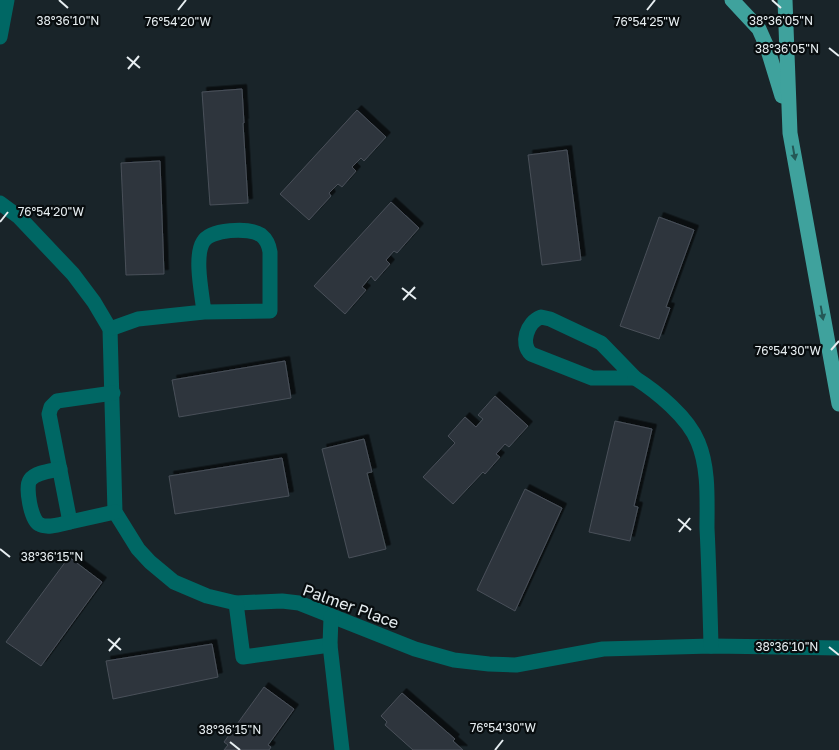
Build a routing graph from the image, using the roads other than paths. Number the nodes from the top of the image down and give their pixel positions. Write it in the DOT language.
graph roads {
  1 [pos="7,0"];
  2 [pos="732,0"];
  3 [pos="785,0"];
  4 [pos="0,38"];
  5 [pos="790,133"];
  6 [pos="0,203"];
  7 [pos="204,312"];
  8 [pos="110,329"];
  9 [pos="635,378"];
  10 [pos="113,393"];
  11 [pos="839,404"];
  12 [pos="60,469"];
  13 [pos="115,512"];
  14 [pos="70,522"];
  15 [pos="236,603"];
  16 [pos="331,617"];
  17 [pos="330,645"];
  18 [pos="711,646"];
  19 [pos="839,648"];
  20 [pos="342,750"];
  1 -- 4 [label="street"];
  2 -- 5 [label="main road"];
  3 -- 5 [label="main road"];
  5 -- 11 [label="main road, one-way"];
  6 -- 8 [label="street"];
  7 -- 7 [label="street"];
  7 -- 8 [label="street"];
  8 -- 10 [label="street"];
  9 -- 9 [label="street"];
  9 -- 18 [label="street"];
  10 -- 12 [label="street"];
  10 -- 13 [label="street"];
  12 -- 14 [label="street"];
  12 -- 14 [label="street"];
  13 -- 14 [label="street"];
  13 -- 15 [label="street, Palmer Place"];
  15 -- 16 [label="street, Palmer Place"];
  15 -- 17 [label="street"];
  16 -- 17 [label="street"];
  16 -- 18 [label="street, Palmer Place"];
  17 -- 20 [label="street"];
  18 -- 19 [label="street, Palmer Place"];
}
